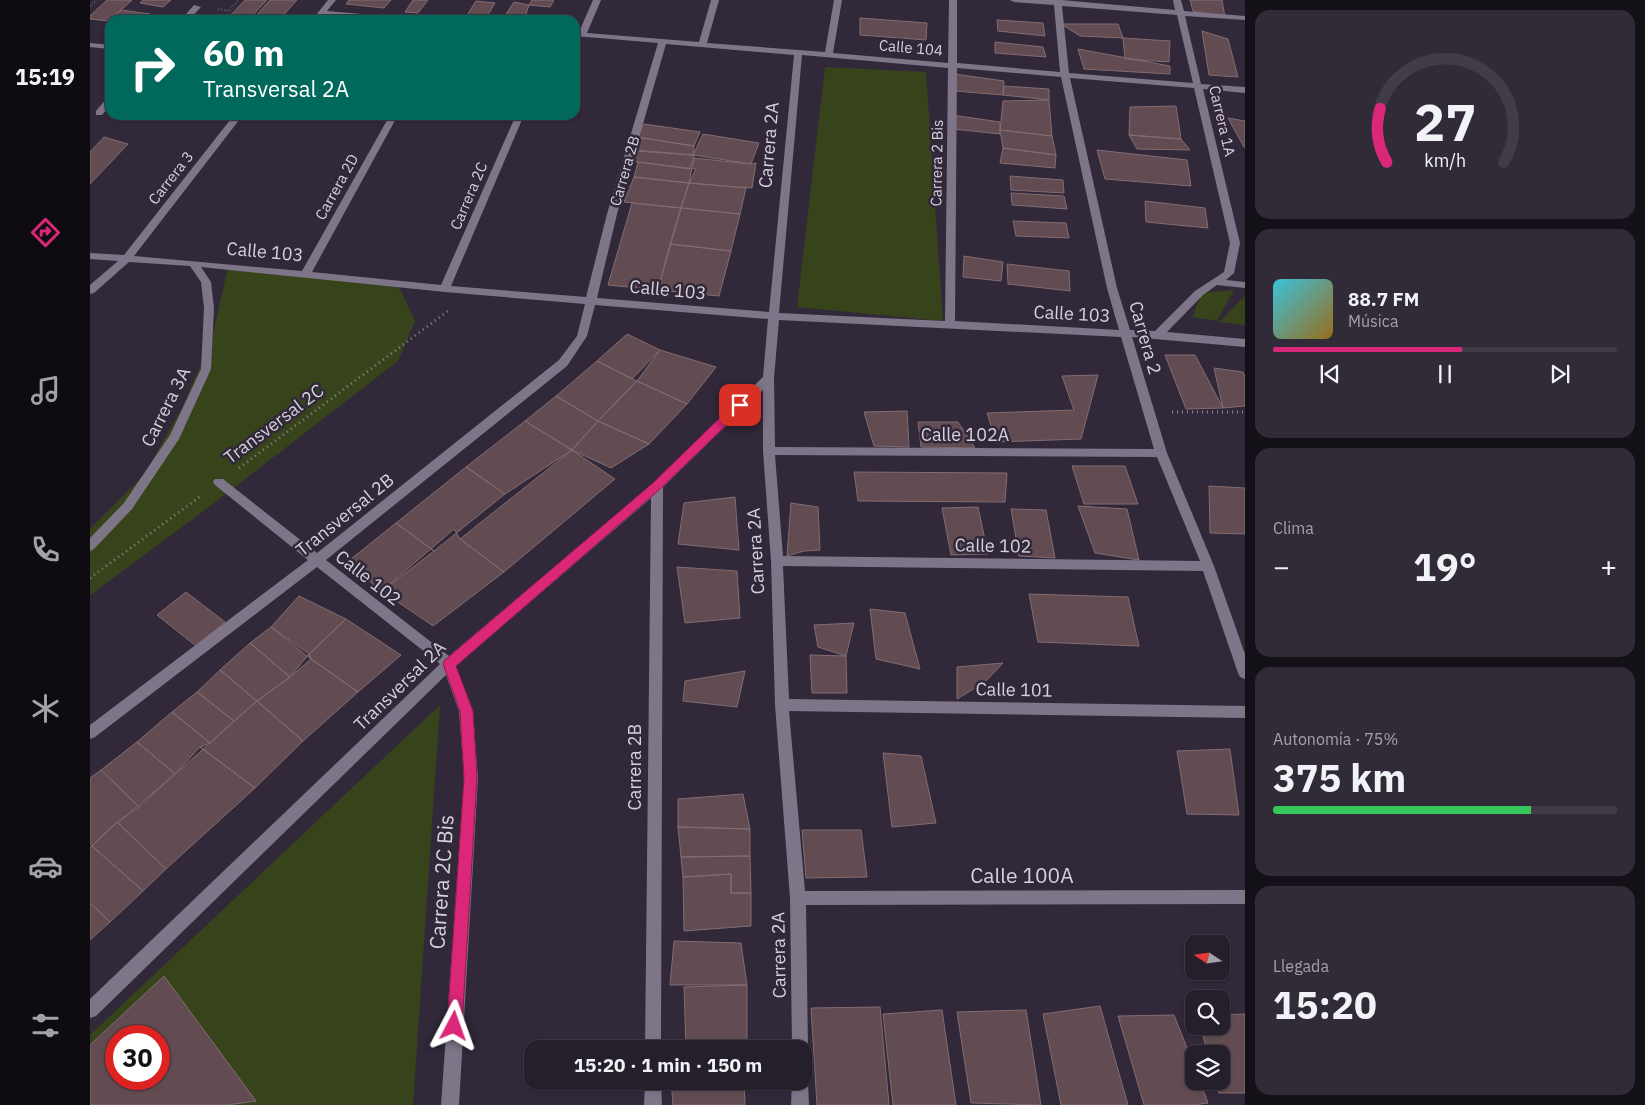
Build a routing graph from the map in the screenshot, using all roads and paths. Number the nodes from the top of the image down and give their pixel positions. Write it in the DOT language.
graph roads {
  1 [pos="97,0"];
  2 [pos="332,0"];
  3 [pos="597,0"];
  4 [pos="715,0"];
  5 [pos="838,0"];
  6 [pos="953,0"];
  7 [pos="1014,0"];
  8 [pos="1176,0"];
  9 [pos="1057,2"];
  10 [pos="90,6"];
  11 [pos="197,7"];
  12 [pos="322,13"];
  13 [pos="1179,13"];
  14 [pos="190,15"];
  15 [pos="347,15"];
  16 [pos="1245,18"];
  17 [pos="580,30"];
  18 [pos="580,34"];
  19 [pos="663,41"];
  20 [pos="702,44"];
  21 [pos="90,45"];
  22 [pos="105,46"];
  23 [pos="798,52"];
  24 [pos="829,55"];
  25 [pos="953,65"];
  26 [pos="1065,74"];
  27 [pos="1199,86"];
  28 [pos="1245,90"];
  29 [pos="105,105"];
  30 [pos="98,113"];
  31 [pos="235,120"];
  32 [pos="391,120"];
  33 [pos="518,120"];
  34 [pos="90,256"];
  35 [pos="126,259"];
  36 [pos="193,263"];
  37 [pos="306,274"];
  38 [pos="1216,282"];
  39 [pos="1245,285"];
  40 [pos="445,289"];
  41 [pos="90,291"];
  42 [pos="475,291"];
  43 [pos="592,302"];
  44 [pos="774,316"];
  45 [pos="950,326"];
  46 [pos="1125,334"];
  47 [pos="1158,335"];
  48 [pos="1245,343"];
  49 [pos="768,378"];
  50 [pos="1149,412"];
  51 [pos="1245,412"];
  52 [pos="769,451"];
  53 [pos="1161,453"];
  54 [pos="219,482"];
  55 [pos="657,486"];
  56 [pos="90,546"];
  57 [pos="317,560"];
  58 [pos="777,561"];
  59 [pos="1208,566"];
  60 [pos="90,578"];
  61 [pos="449,664"];
  62 [pos="1245,673"];
  63 [pos="782,705"];
  64 [pos="1245,712"];
  65 [pos="90,733"];
  66 [pos="798,898"];
  67 [pos="1245,898"];
  68 [pos="90,1010"];
  69 [pos="653,1040"];
  70 [pos="800,1040"];
  71 [pos="653,1090"];
  72 [pos="800,1090"];
  73 [pos="450,1105"];
  74 [pos="653,1105"];
  75 [pos="800,1105"];
  1 -- 10 [label="path"];
  2 -- 12 [label="street"];
  3 -- 17 [label="street"];
  4 -- 20 [label="street"];
  5 -- 24 [label="street"];
  6 -- 25 [label="street, Carrera 2 Bis"];
  7 -- 9 [label="street"];
  8 -- 13 [label="street, Carrera 1A"];
  9 -- 13 [label="street"];
  9 -- 26 [label="street, Carrera 2"];
  11 -- 14 [label="street"];
  12 -- 15 [label="street"];
  13 -- 16 [label="street"];
  13 -- 27 [label="street, Carrera 1A"];
  18 -- 19 [label="street, Calle 104"];
  19 -- 20 [label="street, Calle 104"];
  19 -- 43 [label="street, Carrera 2B"];
  20 -- 23 [label="street, Calle 104"];
  21 -- 22 [label="street"];
  23 -- 24 [label="street, Calle 104"];
  23 -- 44 [label="street, Carrera 2A"];
  24 -- 25 [label="street, Calle 104"];
  25 -- 26 [label="street, Calle 104"];
  25 -- 45 [label="street, Carrera 2 Bis"];
  26 -- 27 [label="street, Calle 104"];
  26 -- 46 [label="street, Carrera 2"];
  27 -- 28 [label="street, Calle 104"];
  27 -- 38 [label="street, Carrera 1A"];
  29 -- 30 [label="street"];
  31 -- 35 [label="street, Carrera 3"];
  32 -- 37 [label="street, Carrera 2D"];
  33 -- 40 [label="street, Carrera 2C"];
  34 -- 35 [label="street, Calle 103"];
  35 -- 36 [label="street, Calle 103"];
  35 -- 41 [label="street, Carrera 3"];
  36 -- 37 [label="street, Calle 103"];
  36 -- 56 [label="street, Carrera 3A"];
  37 -- 40 [label="street, Calle 103"];
  38 -- 39 [label="street"];
  38 -- 47 [label="street, Carrera 1A"];
  40 -- 42 [label="street, Calle 103"];
  42 -- 43 [label="street, Calle 103"];
  42 -- 54 [label="path, Transversal 2C"];
  43 -- 44 [label="street, Calle 103"];
  43 -- 57 [label="street, Transversal 2B"];
  44 -- 45 [label="street, Calle 103"];
  44 -- 49 [label="street, Carrera 2A"];
  45 -- 46 [label="street, Calle 103"];
  46 -- 47 [label="street, Calle 103"];
  46 -- 50 [label="street, Carrera 2"];
  47 -- 48 [label="street, Calle 103"];
  49 -- 52 [label="street, Carrera 2A"];
  49 -- 55 [label="street, Transversal 2A"];
  50 -- 51 [label="path"];
  50 -- 53 [label="street, Carrera 2"];
  52 -- 53 [label="street, Calle 102A"];
  52 -- 58 [label="street, Carrera 2A"];
  53 -- 59 [label="street, Carrera 2"];
  54 -- 57 [label="street, Calle 102"];
  54 -- 60 [label="path, Transversal 2C"];
  55 -- 61 [label="street, Transversal 2A"];
  55 -- 69 [label="street, Carrera 2B"];
  57 -- 61 [label="street, Calle 102"];
  57 -- 65 [label="street, Transversal 2B"];
  58 -- 59 [label="street, Calle 102"];
  58 -- 63 [label="street, Carrera 2A"];
  59 -- 62 [label="street, Carrera 2"];
  61 -- 68 [label="street, Transversal 2A"];
  61 -- 73 [label="street, Carrera 2C Bis"];
  63 -- 64 [label="street, Calle 101"];
  63 -- 66 [label="street, Carrera 2A"];
  66 -- 67 [label="street, Calle 100A"];
  66 -- 70 [label="street, Carrera 2A"];
  71 -- 74 [label="street"];
  72 -- 75 [label="street"];
}
